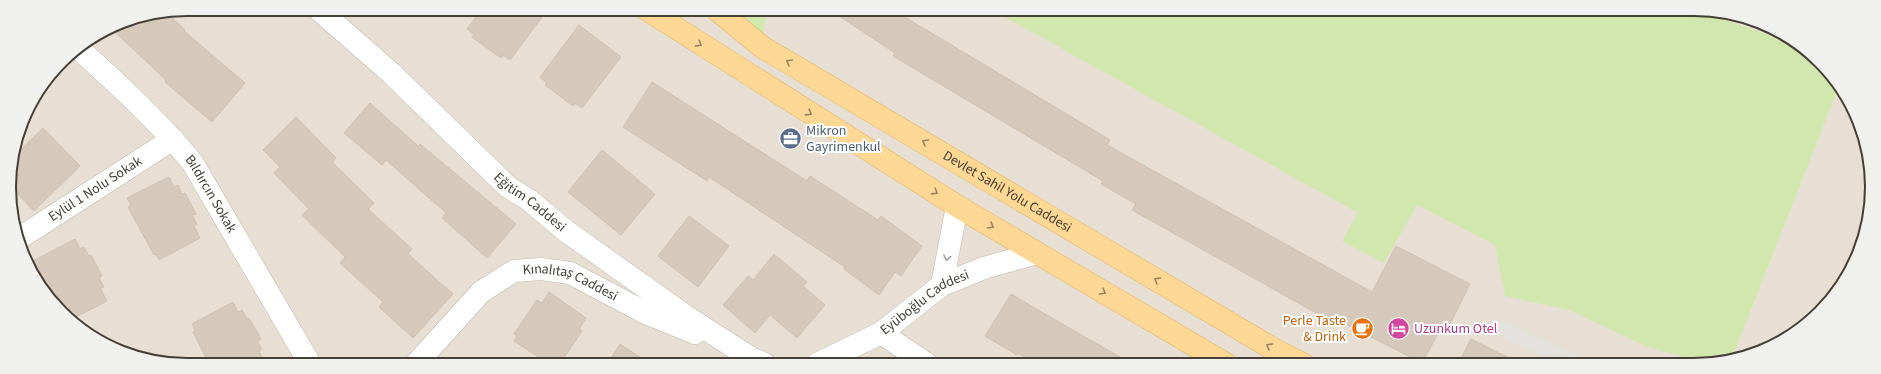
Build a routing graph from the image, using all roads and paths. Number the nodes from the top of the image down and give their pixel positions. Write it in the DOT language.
graph roads {
  1 [pos="327,16"];
  2 [pos="724,16"];
  3 [pos="662,17"];
  4 [pos="82,52"];
  5 [pos="173,139"];
  6 [pos="958,206"];
  7 [pos="23,236"];
  8 [pos="1037,253"];
  9 [pos="942,285"];
  10 [pos="881,333"];
  11 [pos="727,342"];
  12 [pos="306,358"];
  13 [pos="422,358"];
  14 [pos="755,358"];
  15 [pos="829,358"];
  16 [pos="918,358"];
  17 [pos="1216,358"];
  18 [pos="1292,358"];
  1 -- 11 [label="street, Eğitim Caddesi"];
  18 -- 2 [label="main road, Devlet Sahil Yolu Caddesi, one-way"];
  3 -- 6 [label="main road, one-way"];
  4 -- 5 [label="street, Bıldırcın Sokak"];
  5 -- 7 [label="street, Eylül 1 Nolu Sokak"];
  5 -- 12 [label="street, Bıldırcın Sokak"];
  6 -- 8 [label="main road, one-way"];
  6 -- 9 [label="street, one-way"];
  8 -- 9 [label="street, Eyüboğlu Caddesi"];
  8 -- 17 [label="main road, one-way"];
  9 -- 10 [label="street, Eyüboğlu Caddesi"];
  10 -- 15 [label="street, Eyüboğlu Caddesi"];
  10 -- 16 [label="street"];
  11 -- 13 [label="street, Kınalıtaş Caddesi"];
  11 -- 14 [label="street, Eğitim Caddesi"];
}
